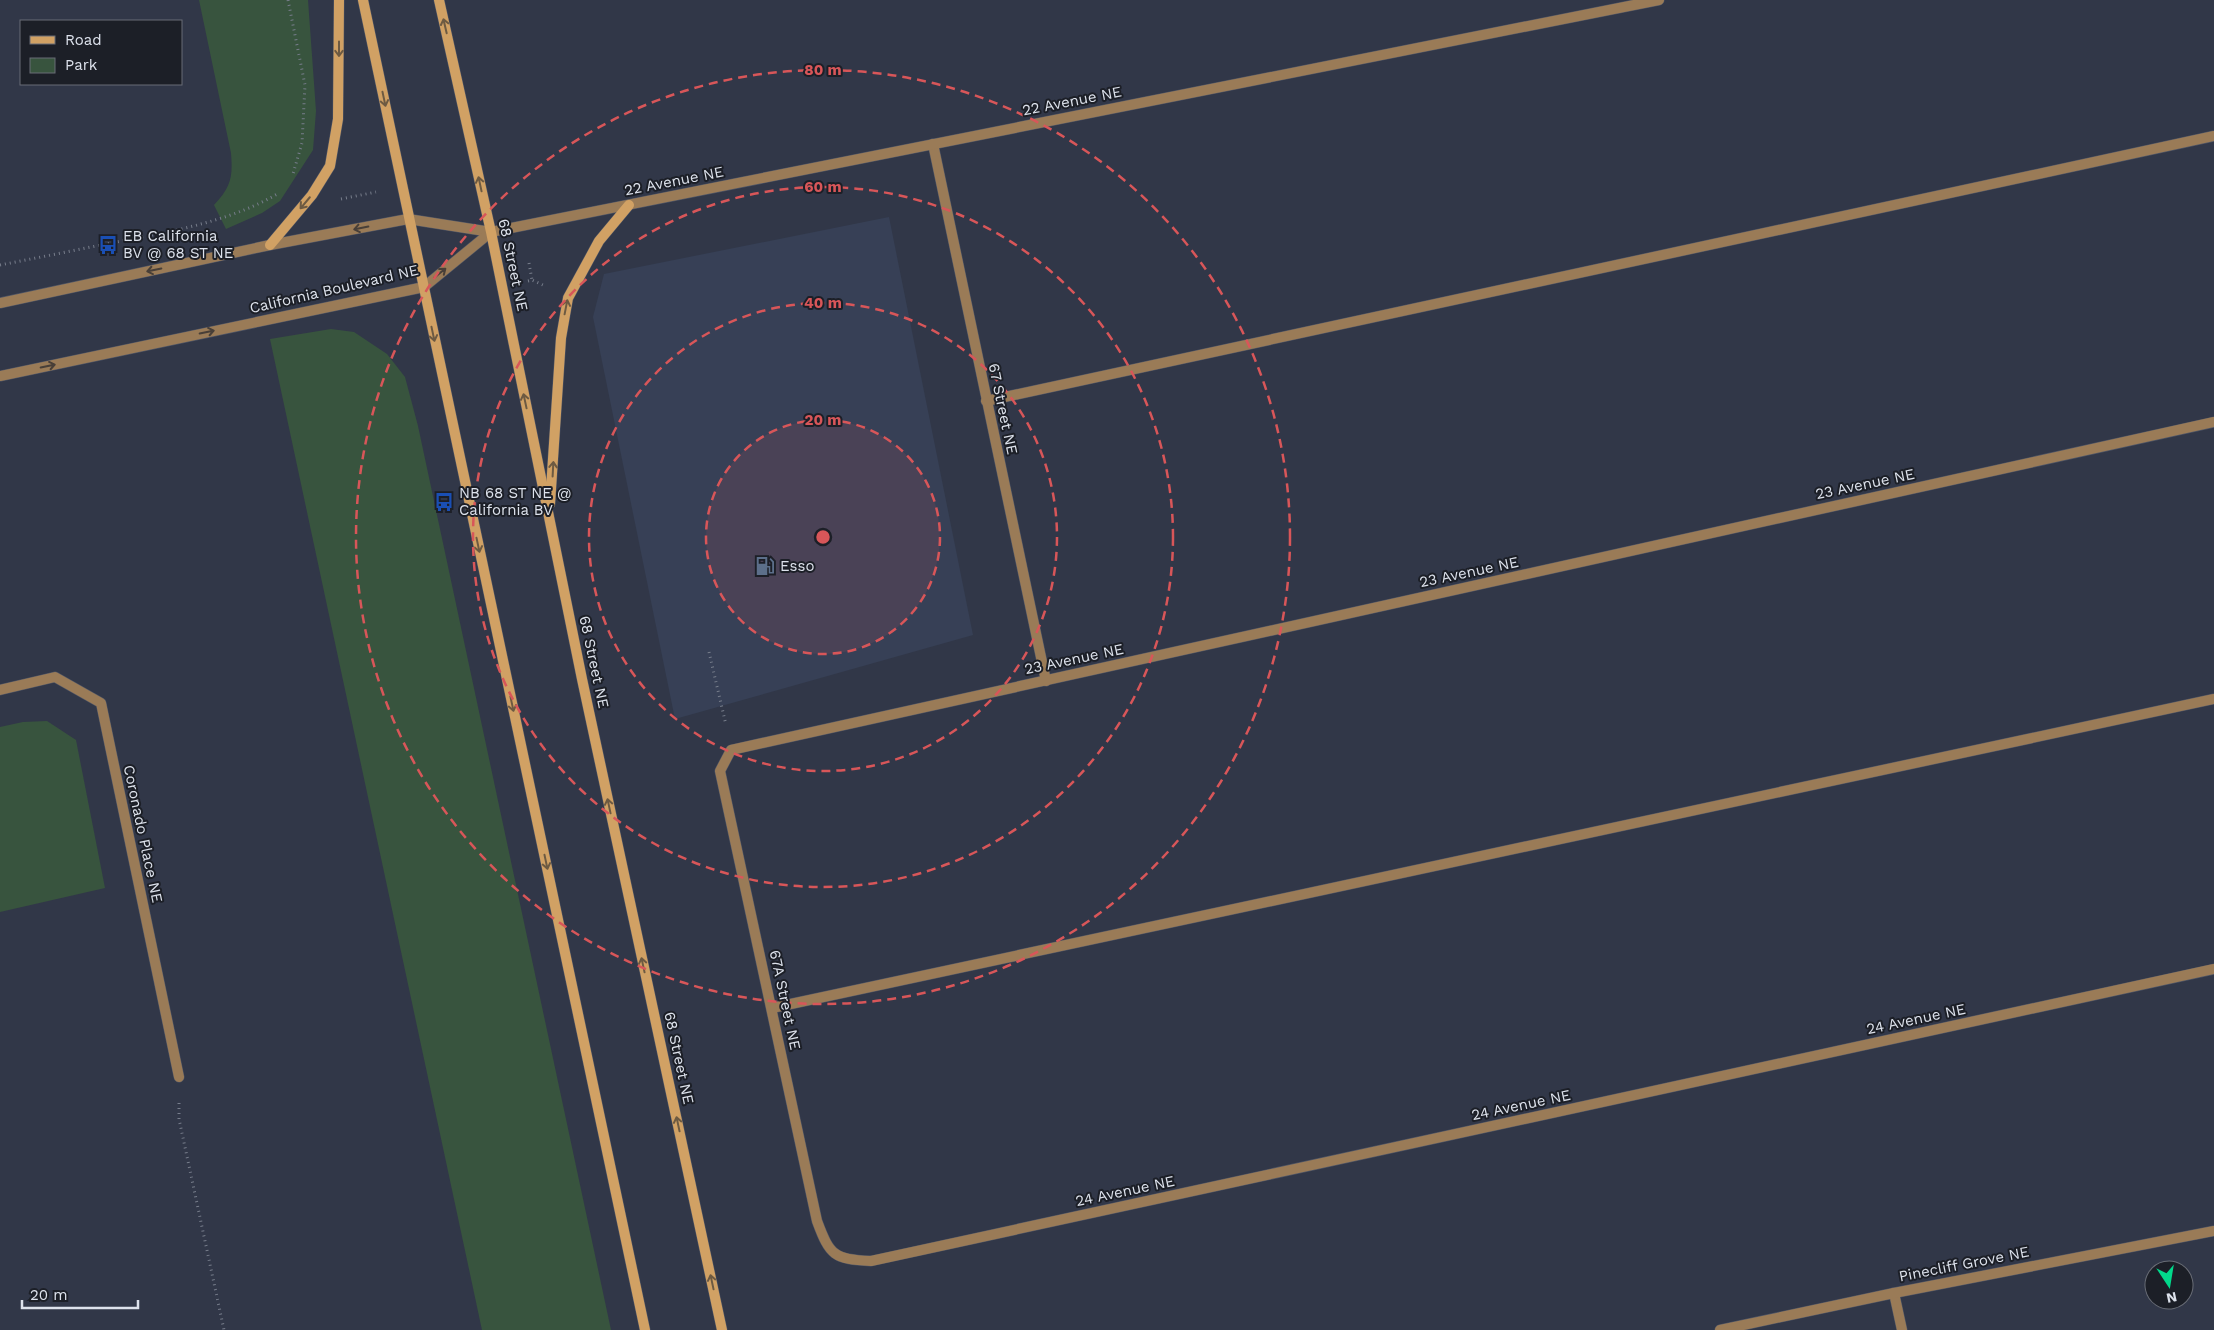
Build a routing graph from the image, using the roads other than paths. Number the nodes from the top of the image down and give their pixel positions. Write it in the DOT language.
graph roads {
  1 [pos="340,0"];
  2 [pos="363,0"];
  3 [pos="439,0"];
  4 [pos="1658,0"];
  5 [pos="2214,136"];
  6 [pos="933,144"];
  7 [pos="628,205"];
  8 [pos="408,219"];
  9 [pos="491,232"];
  10 [pos="270,245"];
  11 [pos="424,286"];
  12 [pos="0,303"];
  13 [pos="0,376"];
  14 [pos="986,401"];
  15 [pos="2214,422"];
  16 [pos="549,518"];
  17 [pos="1046,681"];
  18 [pos="0,690"];
  19 [pos="2214,699"];
  20 [pos="732,750"];
  21 [pos="2214,969"];
  22 [pos="772,1008"];
  23 [pos="179,1077"];
  24 [pos="2214,1231"];
  25 [pos="834,1255"];
  26 [pos="1894,1293"];
  27 [pos="645,1330"];
  28 [pos="722,1330"];
  29 [pos="1720,1330"];
  30 [pos="1902,1330"];
  1 -- 10 [label="main road, one-way"];
  2 -- 8 [label="main road, one-way"];
  9 -- 3 [label="main road, 68 Street NE, one-way"];
  4 -- 6 [label="street, 22 Avenue NE"];
  5 -- 14 [label="street"];
  6 -- 7 [label="street, 22 Avenue NE"];
  6 -- 14 [label="street, 67 Street NE"];
  7 -- 9 [label="street, 22 Avenue NE"];
  16 -- 7 [label="main road, one-way"];
  8 -- 9 [label="street"];
  8 -- 10 [label="street, one-way"];
  8 -- 11 [label="main road"];
  11 -- 9 [label="street, California Boulevard NE, one-way"];
  16 -- 9 [label="main road, 68 Street NE, one-way"];
  10 -- 12 [label="street, one-way"];
  13 -- 11 [label="street, California Boulevard NE, one-way"];
  11 -- 27 [label="main road, one-way"];
  14 -- 17 [label="street, 67 Street NE"];
  15 -- 17 [label="street, 23 Avenue NE"];
  28 -- 16 [label="main road, 68 Street NE, one-way"];
  17 -- 20 [label="street, 23 Avenue NE"];
  18 -- 23 [label="street, Coronado Place NE"];
  19 -- 22 [label="street"];
  20 -- 22 [label="street, 67A Street NE"];
  21 -- 25 [label="street, 24 Avenue NE"];
  22 -- 25 [label="street, 67A Street NE"];
  24 -- 26 [label="street, Pinecliff Grove NE"];
  26 -- 29 [label="street, Pinecliff Grove NE"];
  26 -- 30 [label="street"];
}
